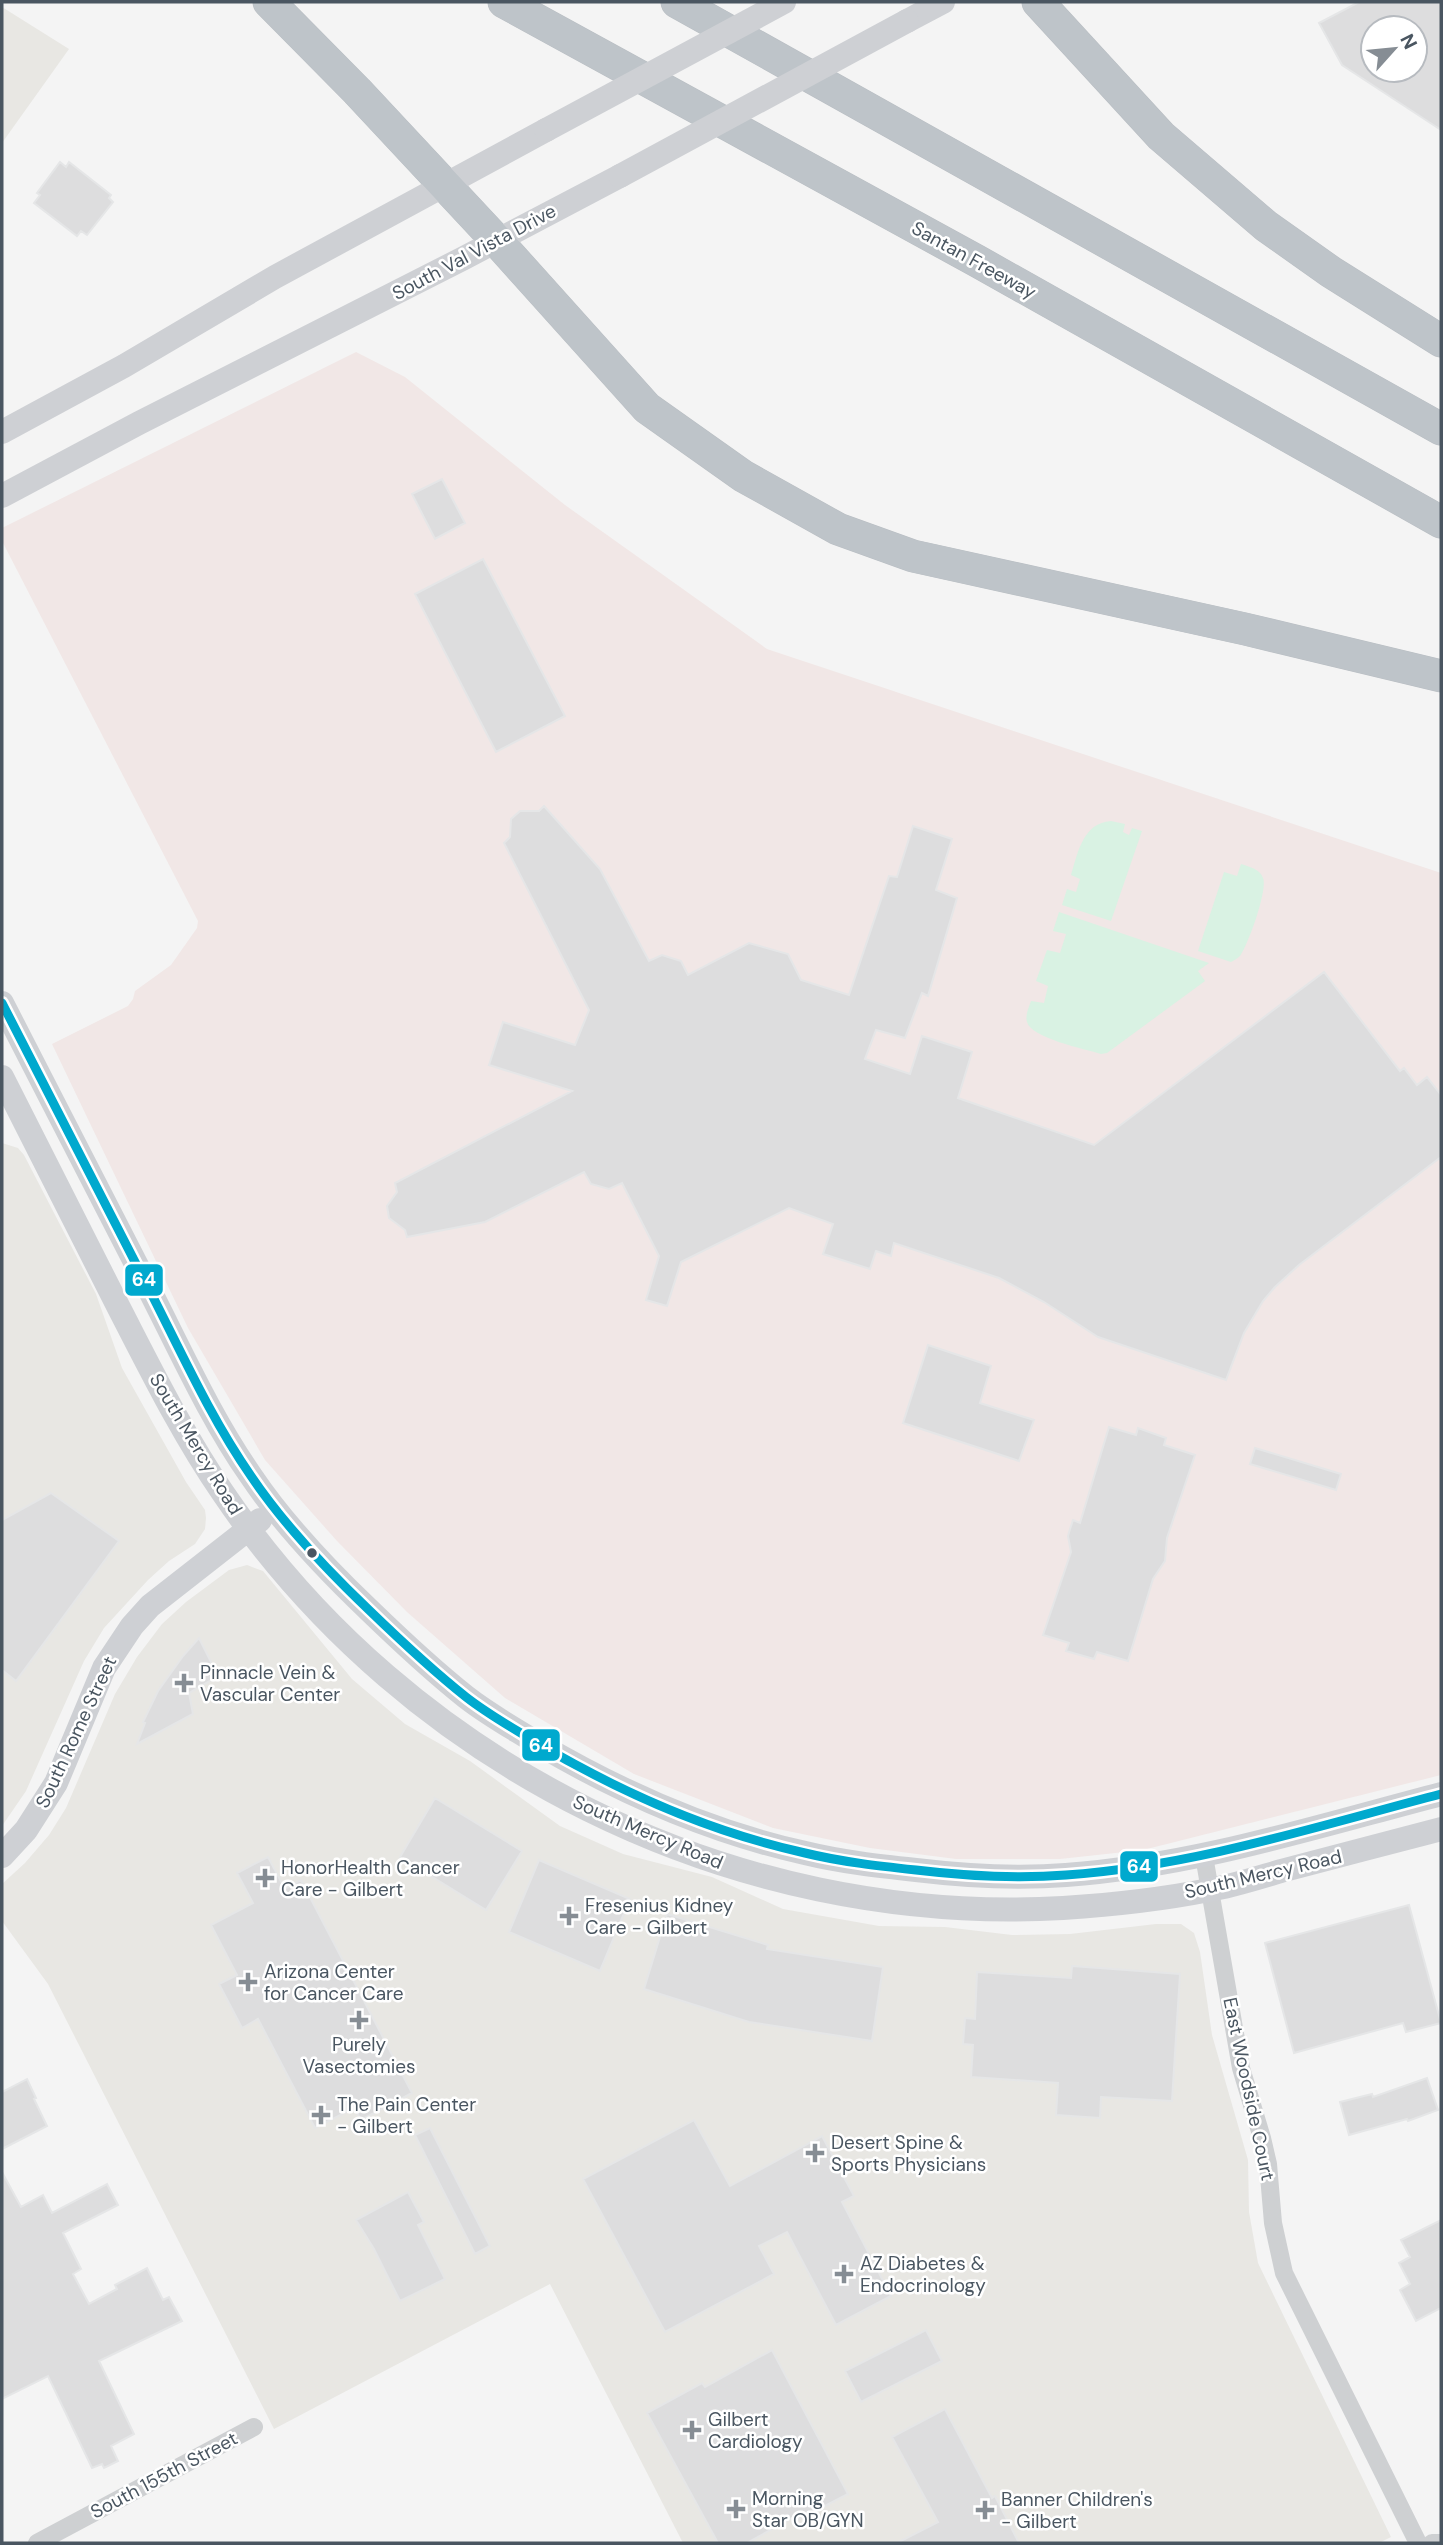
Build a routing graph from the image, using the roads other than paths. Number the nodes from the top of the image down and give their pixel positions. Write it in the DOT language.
graph roads {
  1 [pos="269,2"];
  2 [pos="504,2"];
  3 [pos="677,2"];
  4 [pos="784,2"];
  5 [pos="943,2"];
  6 [pos="1038,2"];
  7 [pos="444,186"];
  8 [pos="497,241"];
  9 [pos="1441,341"];
  10 [pos="1441,429"];
  11 [pos="2,432"];
  12 [pos="2,496"];
  13 [pos="1441,522"];
  14 [pos="1441,676"];
  15 [pos="2,1003"];
  16 [pos="2,1077"];
  17 [pos="274,1508"];
  18 [pos="249,1529"];
  19 [pos="1441,1794"];
  20 [pos="1441,1829"];
  21 [pos="2,1856"];
  22 [pos="1204,1856"];
  23 [pos="1210,1890"];
  24 [pos="254,2427"];
  25 [pos="37,2543"];
  26 [pos="1418,2543"];
  27 [pos="1432,2543"];
  28 [pos="1441,2543"];
  1 -- 7 [label="highway"];
  2 -- 13 [label="highway, Santan Freeway"];
  3 -- 10 [label="highway"];
  4 -- 7 [label="main road, bridge"];
  5 -- 8 [label="main road, South Val Vista Drive, bridge"];
  6 -- 9 [label="highway"];
  7 -- 8 [label="highway"];
  7 -- 11 [label="main road"];
  8 -- 12 [label="main road, South Val Vista Drive"];
  8 -- 14 [label="highway"];
  15 -- 17 [label="main road, South Mercy Road"];
  16 -- 18 [label="main road, South Mercy Road"];
  17 -- 18 [label="main road, South Rome Street"];
  17 -- 22 [label="main road, South Mercy Road"];
  18 -- 21 [label="main road, South Rome Street"];
  18 -- 23 [label="main road, South Mercy Road"];
  19 -- 22 [label="main road, South Mercy Road"];
  20 -- 23 [label="main road, South Mercy Road"];
  22 -- 23 [label="street, East Woodside Court"];
  23 -- 26 [label="street, East Woodside Court"];
  24 -- 25 [label="street, South 155th Street"];
  27 -- 28 [label="street"];
}
